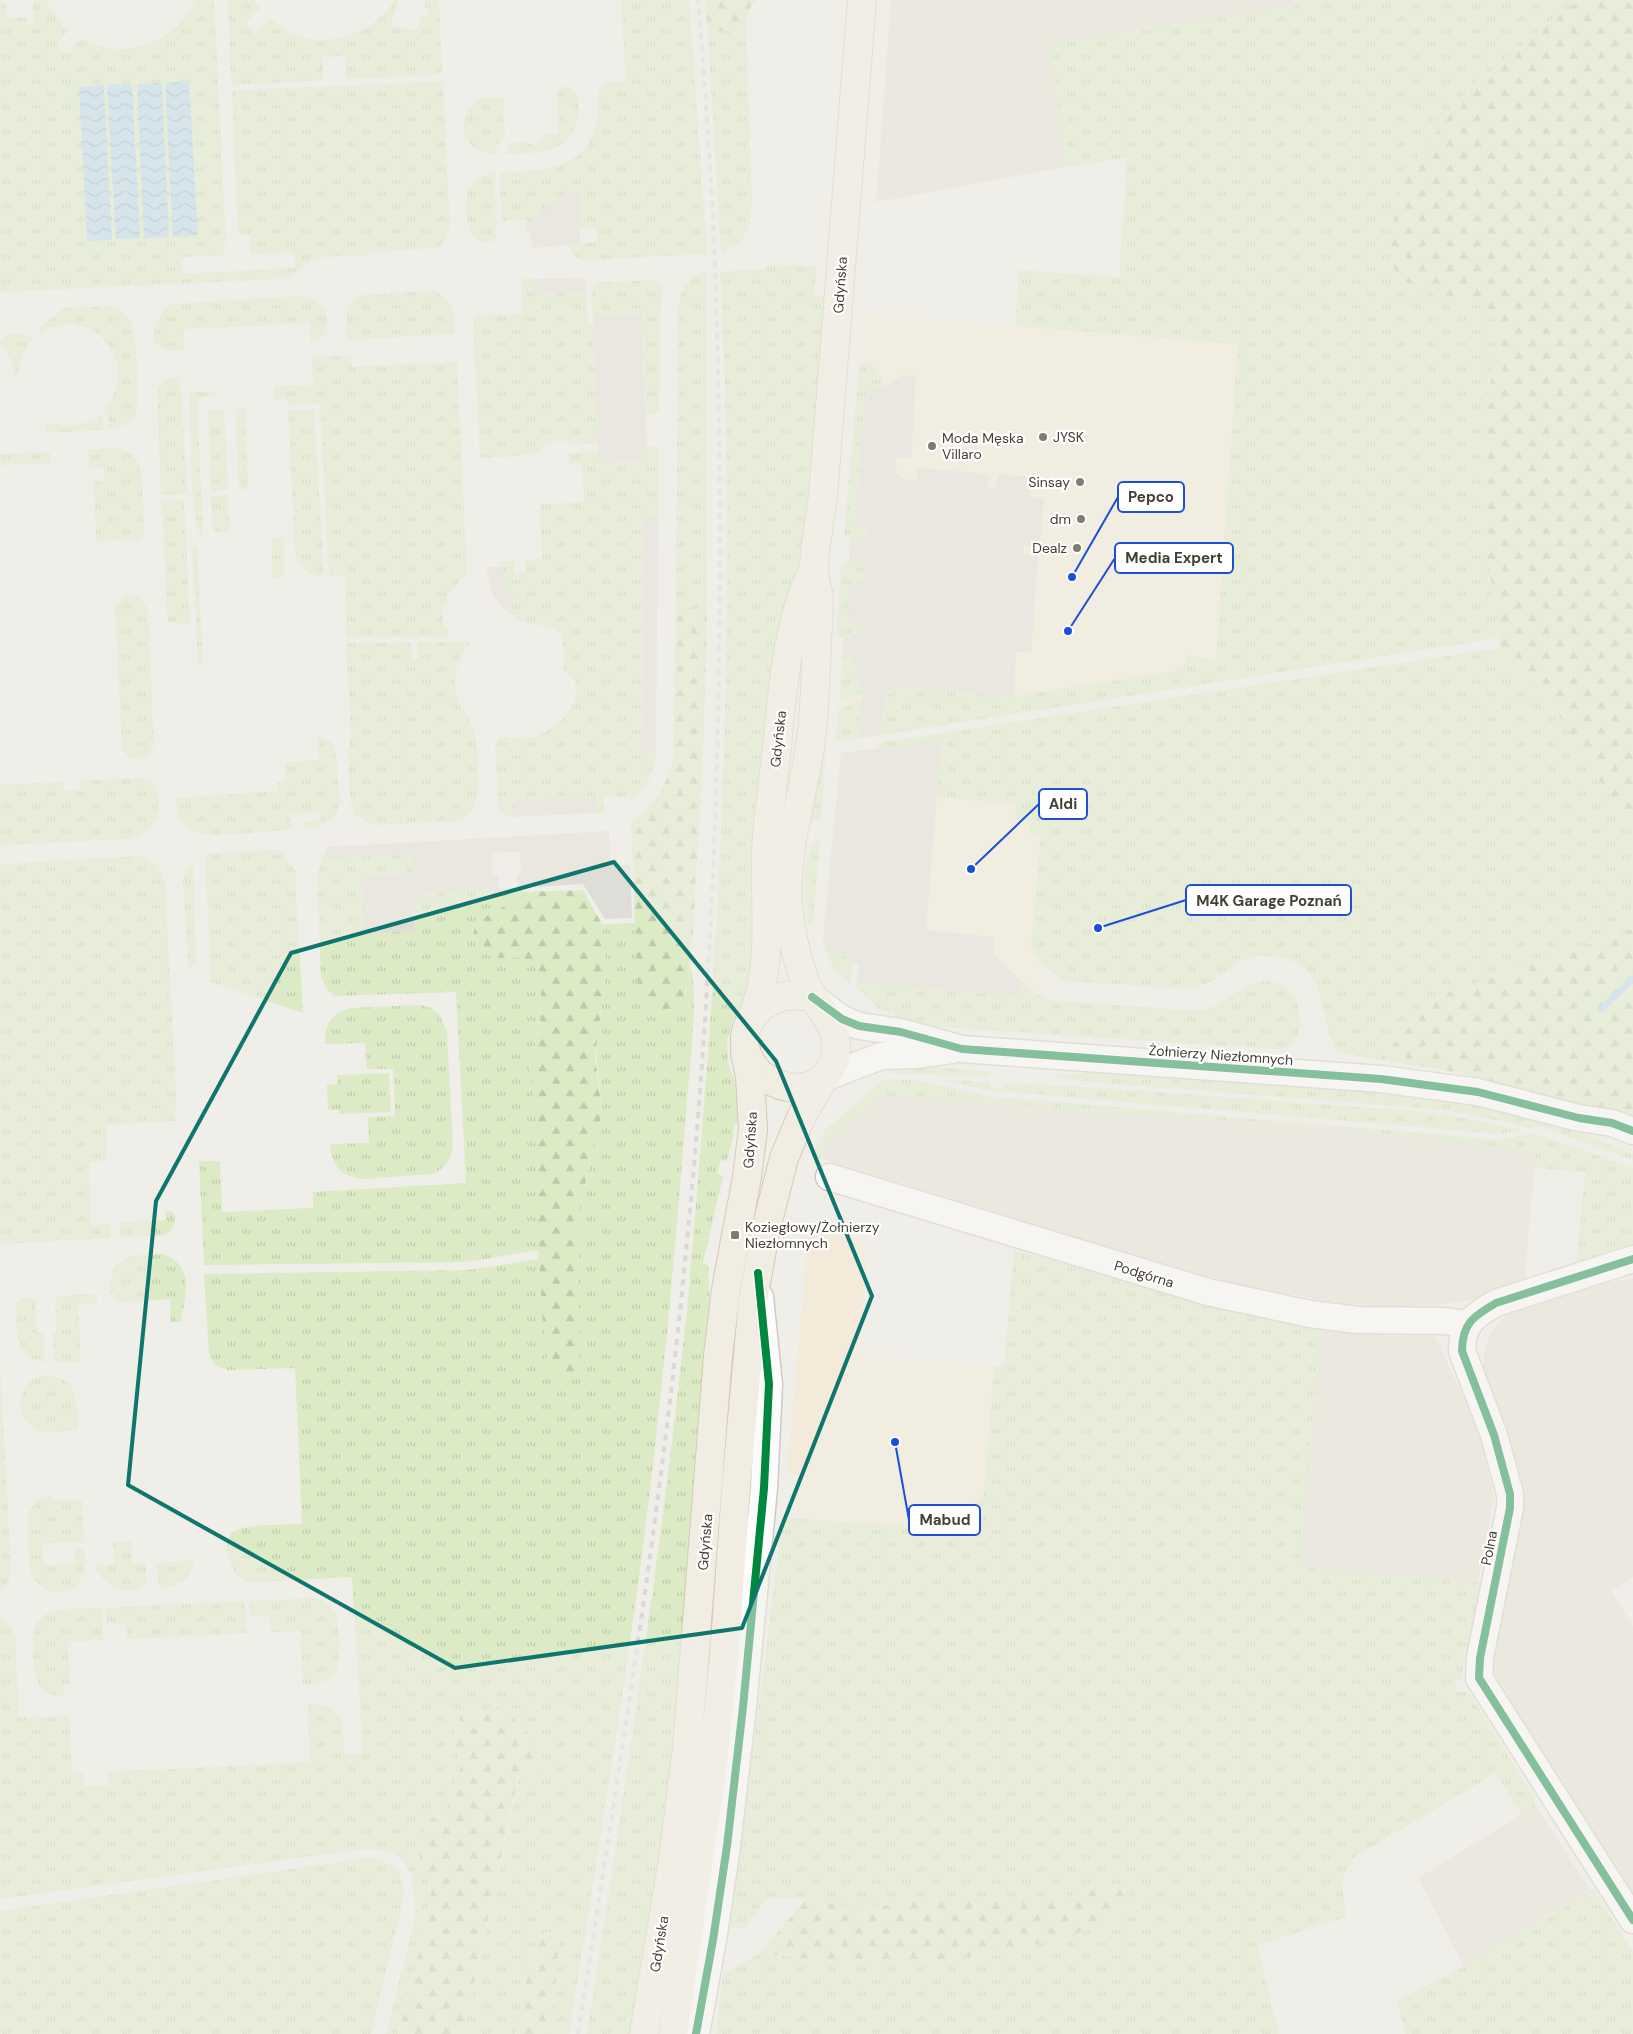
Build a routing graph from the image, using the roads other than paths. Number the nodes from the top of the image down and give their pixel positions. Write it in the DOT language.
graph roads {
  1 [pos="862,0"];
  2 [pos="814,569"];
  3 [pos="812,997"];
  4 [pos="746,1040"];
  5 [pos="962,1049"];
  6 [pos="824,1078"];
  7 [pos="1579,1118"];
  8 [pos="1633,1131"];
  9 [pos="1633,1146"];
  10 [pos="829,1177"];
  11 [pos="1633,1259"];
  12 [pos="758,1273"];
  13 [pos="1467,1324"];
  14 [pos="1633,1920"];
  15 [pos="644,2034"];
  16 [pos="673,2034"];
  17 [pos="696,2034"];
  1 -- 2 [label="main road, Gdyńska"];
  2 -- 3 [label="main road, Gdyńska"];
  2 -- 4 [label="main road, Gdyńska"];
  3 -- 4 [label="main road"];
  3 -- 5 [label="street, Żołnierzy Niezłomnych"];
  3 -- 6 [label="main road"];
  4 -- 6 [label="main road"];
  4 -- 15 [label="main road, Gdyńska"];
  5 -- 6 [label="street, Żołnierzy Niezłomnych"];
  5 -- 7 [label="street, Żołnierzy Niezłomnych"];
  6 -- 12 [label="main road, Gdyńska"];
  7 -- 8 [label="street, Żołnierzy Niezłomnych"];
  7 -- 9 [label="street, Żołnierzy Niezłomnych"];
  10 -- 13 [label="street, Podgórna"];
  11 -- 13 [label="street"];
  12 -- 16 [label="main road, Gdyńska"];
  12 -- 17 [label="street"];
  13 -- 14 [label="street, Polna"];
}
